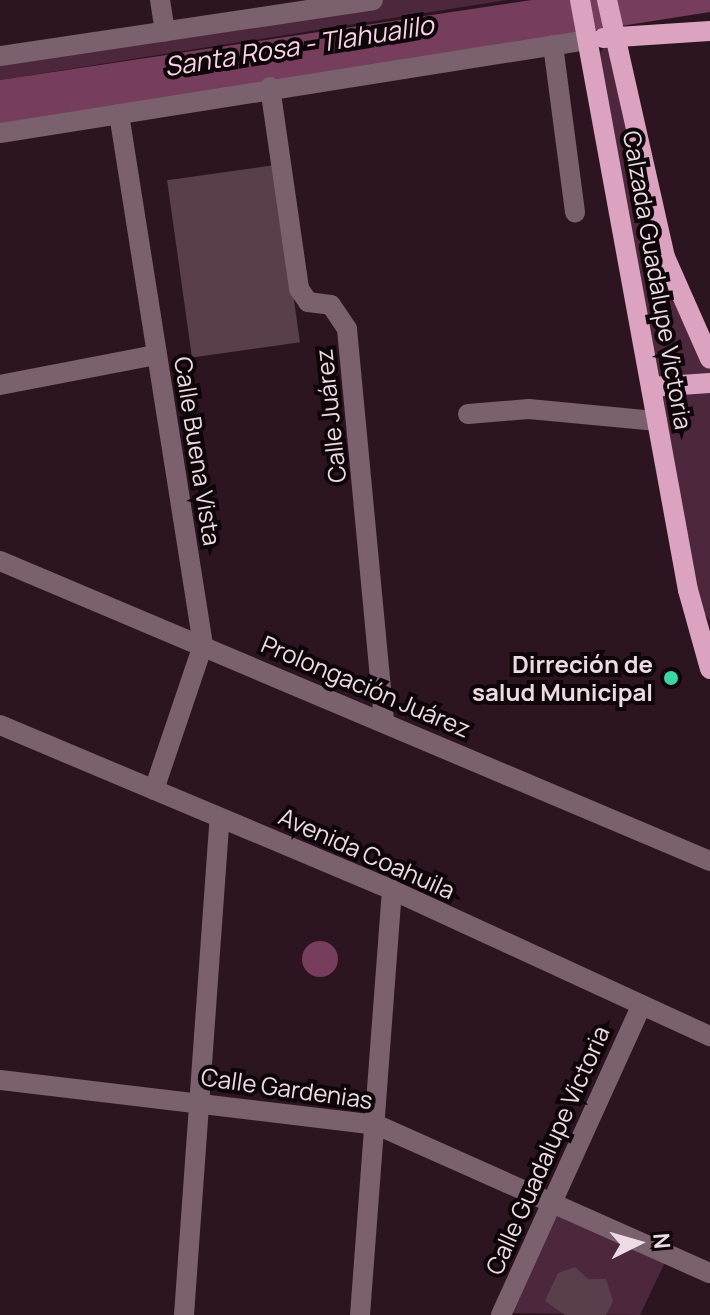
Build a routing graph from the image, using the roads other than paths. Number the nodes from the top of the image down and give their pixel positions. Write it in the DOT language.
graph roads {
  1 [pos="160,0"];
  2 [pos="373,0"];
  3 [pos="580,0"];
  4 [pos="607,0"];
  5 [pos="336,3"];
  6 [pos="614,28"];
  7 [pos="710,31"];
  8 [pos="165,32"];
  9 [pos="586,32"];
  10 [pos="553,45"];
  11 [pos="0,56"];
  12 [pos="270,87"];
  13 [pos="119,114"];
  14 [pos="0,133"];
  15 [pos="575,213"];
  16 [pos="156,355"];
  17 [pos="710,359"];
  18 [pos="710,383"];
  19 [pos="0,385"];
  20 [pos="651,387"];
  21 [pos="468,414"];
  22 [pos="657,421"];
  23 [pos="0,561"];
  24 [pos="203,645"];
  25 [pos="710,669"];
  26 [pos="384,722"];
  27 [pos="0,725"];
  28 [pos="154,790"];
  29 [pos="220,818"];
  30 [pos="710,861"];
  31 [pos="392,890"];
  32 [pos="641,1006"];
  33 [pos="710,1036"];
  34 [pos="0,1080"];
  35 [pos="199,1103"];
  36 [pos="377,1125"];
  37 [pos="552,1203"];
  38 [pos="710,1273"];
  39 [pos="184,1315"];
  40 [pos="360,1315"];
  41 [pos="501,1315"];
  1 -- 8 [label="street"];
  2 -- 5 [label="street"];
  3 -- 9 [label="main road, Calzada Guadalupe Victoria"];
  4 -- 6 [label="main road, Calzada Guadalupe Victoria"];
  5 -- 8 [label="street"];
  6 -- 7 [label="main road"];
  6 -- 9 [label="main road"];
  6 -- 17 [label="main road, Calzada Guadalupe Victoria"];
  8 -- 11 [label="street"];
  9 -- 10 [label="street"];
  9 -- 20 [label="main road, Calzada Guadalupe Victoria"];
  10 -- 12 [label="street"];
  10 -- 15 [label="street"];
  12 -- 13 [label="street"];
  12 -- 26 [label="street, Calle Juárez"];
  13 -- 14 [label="street"];
  13 -- 16 [label="street, Calle Buena Vista"];
  16 -- 19 [label="street"];
  16 -- 24 [label="street, Calle Buena Vista"];
  18 -- 20 [label="main road"];
  20 -- 22 [label="main road, Calzada Guadalupe Victoria"];
  21 -- 22 [label="street"];
  22 -- 25 [label="main road, Calzada Guadalupe Victoria"];
  23 -- 24 [label="street, Prolongación Juárez"];
  24 -- 26 [label="street, Prolongación Juárez"];
  24 -- 28 [label="street, Calle Buena Vista"];
  26 -- 30 [label="street, Prolongación Juárez"];
  27 -- 28 [label="street, Avenida Coahuila"];
  28 -- 29 [label="street, Avenida Coahuila"];
  29 -- 31 [label="street, Avenida Coahuila"];
  29 -- 35 [label="street"];
  31 -- 32 [label="street, Avenida Coahuila"];
  31 -- 36 [label="street"];
  32 -- 33 [label="street, Avenida Coahuila"];
  32 -- 37 [label="street, Calle Guadalupe Victoria"];
  34 -- 35 [label="street, Calle Gardenias"];
  35 -- 36 [label="street, Calle Gardenias"];
  35 -- 39 [label="street"];
  36 -- 37 [label="street, Calle Gardenias"];
  36 -- 40 [label="street"];
  37 -- 38 [label="street, Calle Gardenias"];
  37 -- 41 [label="street, Calle Guadalupe Victoria"];
}
